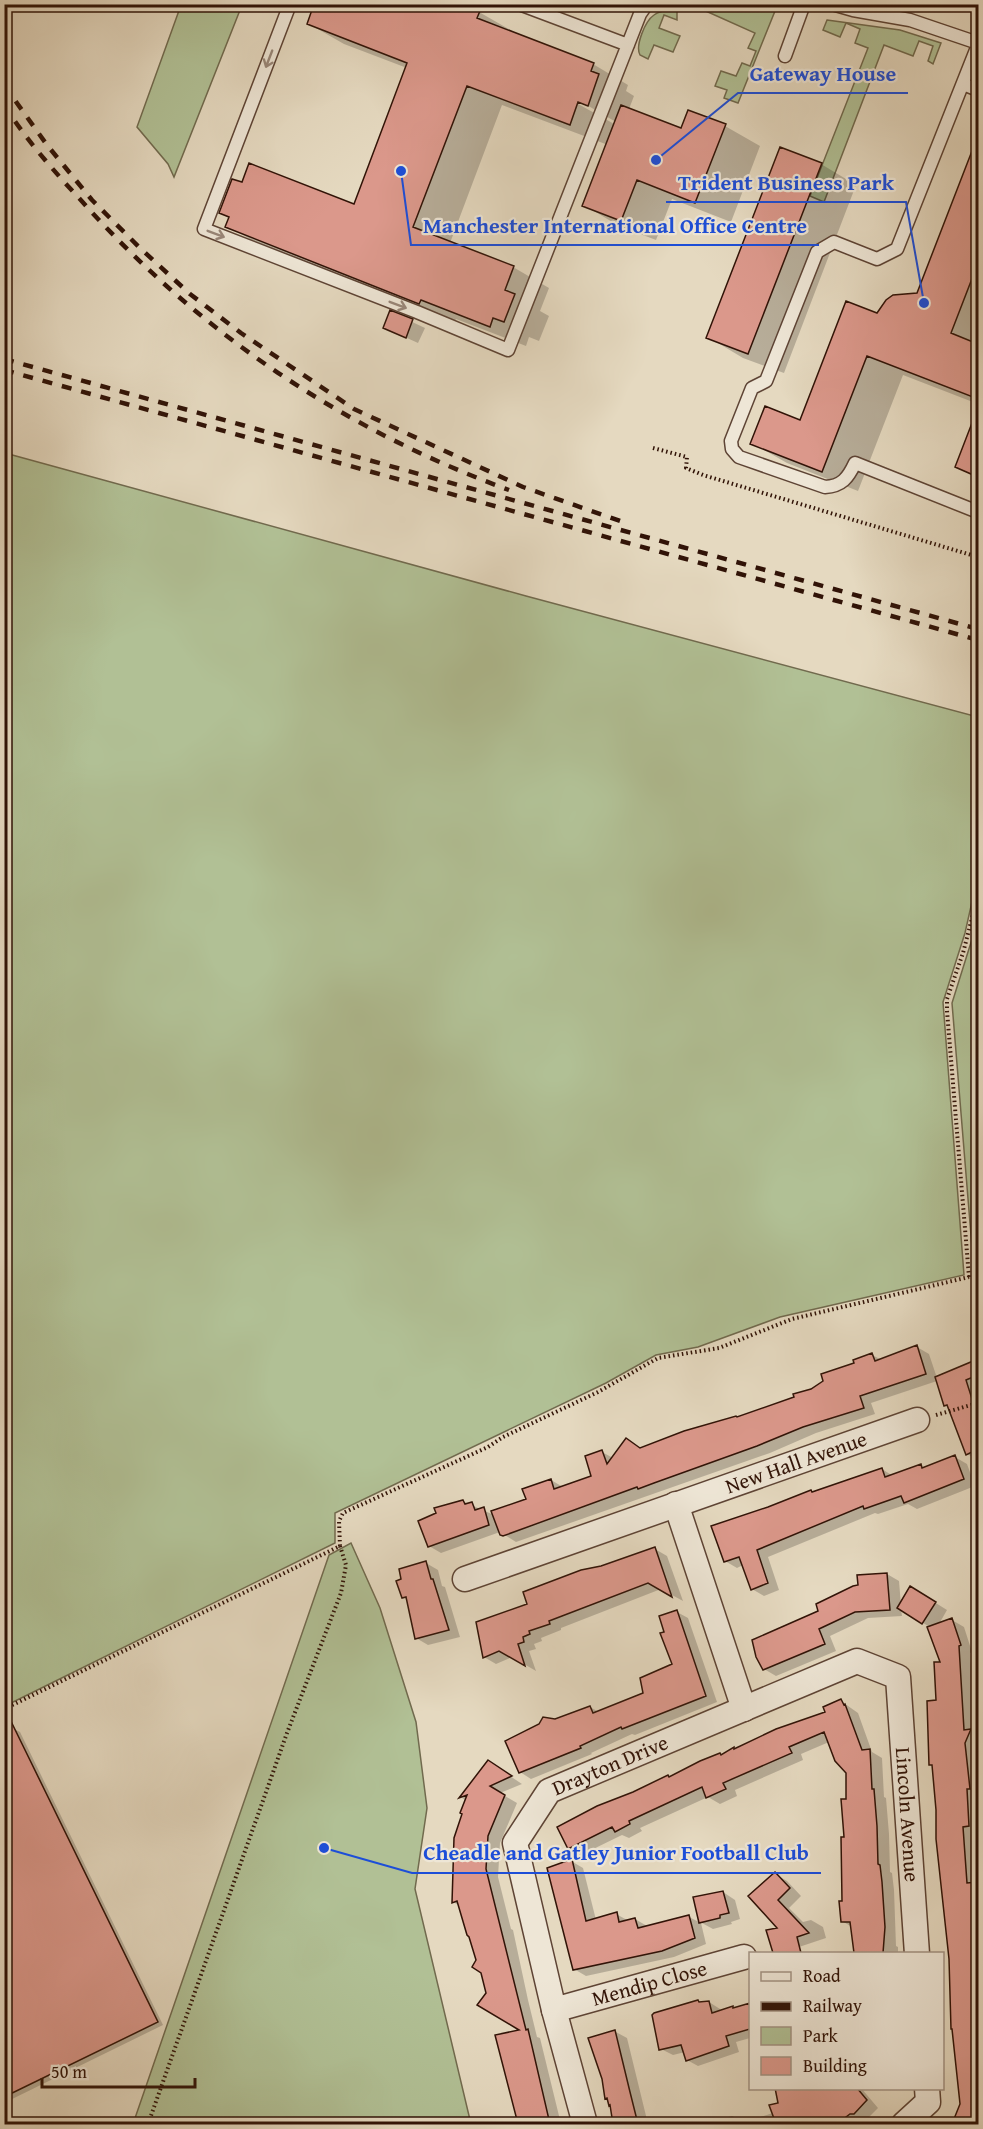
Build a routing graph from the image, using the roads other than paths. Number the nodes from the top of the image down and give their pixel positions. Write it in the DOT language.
graph roads {
  1 [pos="290,4"];
  2 [pos="519,4"];
  3 [pos="647,4"];
  4 [pos="804,4"];
  5 [pos="832,4"];
  6 [pos="978,44"];
  7 [pos="627,45"];
  8 [pos="784,56"];
  9 [pos="963,84"];
  10 [pos="978,90"];
  11 [pos="978,512"];
  12 [pos="917,1420"];
  13 [pos="676,1504"];
  14 [pos="465,1579"];
  15 [pos="898,1677"];
  16 [pos="744,1708"];
  17 [pos="917,1952"];
  18 [pos="744,1957"];
  19 [pos="554,2010"];
  20 [pos="927,2090"];
  21 [pos="585,2124"];
  22 [pos="904,2124"];
  1 -- 7 [label="lane, one-way"];
  2 -- 7 [label="lane"];
  3 -- 7 [label="lane"];
  4 -- 8 [label="lane"];
  5 -- 6 [label="lane"];
  6 -- 9 [label="lane"];
  9 -- 10 [label="lane"];
  9 -- 11 [label="lane"];
  12 -- 13 [label="street, New Hall Avenue"];
  13 -- 14 [label="street, New Hall Avenue"];
  13 -- 16 [label="street"];
  15 -- 16 [label="street, Drayton Drive"];
  15 -- 17 [label="street, Lincoln Avenue"];
  16 -- 19 [label="street, Drayton Drive"];
  18 -- 19 [label="street, Mendip Close"];
  19 -- 21 [label="street, Drayton Drive"];
  20 -- 22 [label="street"];
}
